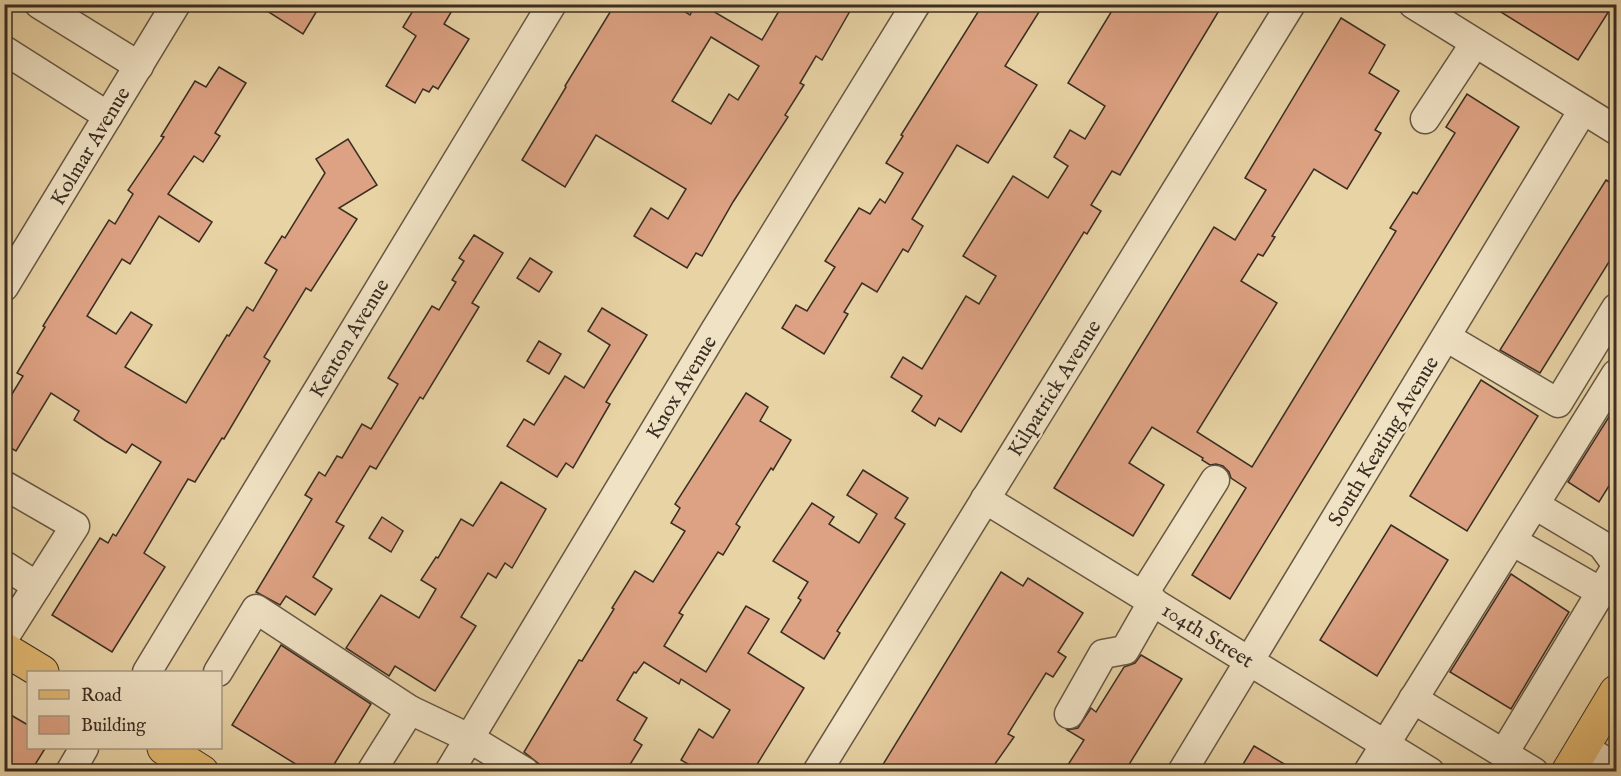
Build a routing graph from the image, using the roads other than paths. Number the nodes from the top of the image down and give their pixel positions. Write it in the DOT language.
graph roads {
  1 [pos="39,4"];
  2 [pos="552,4"];
  3 [pos="916,4"];
  4 [pos="1291,4"];
  5 [pos="1413,4"];
  6 [pos="166,8"];
  7 [pos="1453,15"];
  8 [pos="1475,43"];
  9 [pos="4,50"];
  10 [pos="138,66"];
  11 [pos="1583,110"];
  12 [pos="108,116"];
  13 [pos="1425,119"];
  14 [pos="1617,130"];
  15 [pos="4,287"];
  16 [pos="1617,308"];
  17 [pos="1446,337"];
  18 [pos="1617,374"];
  19 [pos="1215,480"];
  20 [pos="4,485"];
  21 [pos="986,499"];
  22 [pos="1535,505"];
  23 [pos="1512,541"];
  24 [pos="4,565"];
  25 [pos="1617,566"];
  26 [pos="37,586"];
  27 [pos="1601,592"];
  28 [pos="1148,598"];
  29 [pos="14,658"];
  30 [pos="1250,660"];
  31 [pos="148,671"];
  32 [pos="219,671"];
  33 [pos="1413,699"];
  34 [pos="1613,706"];
  35 [pos="410,710"];
  36 [pos="1069,714"];
  37 [pos="470,738"];
  38 [pos="1386,744"];
  39 [pos="83,749"];
  40 [pos="169,749"];
  41 [pos="1504,753"];
  42 [pos="1576,759"];
  43 [pos="1617,768"];
  44 [pos="70,771"];
  45 [pos="202,771"];
  46 [pos="371,771"];
  47 [pos="449,771"];
  48 [pos="525,771"];
  49 [pos="817,771"];
  50 [pos="1182,771"];
  51 [pos="1368,771"];
  52 [pos="1430,771"];
  53 [pos="1534,771"];
  1 -- 10 [label="street"];
  2 -- 31 [label="street, Kenton Avenue"];
  3 -- 37 [label="street, Knox Avenue"];
  4 -- 21 [label="street, Kilpatrick Avenue"];
  5 -- 7 [label="street"];
  6 -- 10 [label="street, Kolmar Avenue"];
  7 -- 8 [label="street"];
  8 -- 11 [label="street"];
  8 -- 13 [label="street"];
  9 -- 12 [label="street"];
  10 -- 12 [label="street, Kolmar Avenue"];
  11 -- 14 [label="street"];
  11 -- 17 [label="street, South Keating Avenue"];
  12 -- 15 [label="street, Kolmar Avenue"];
  16 -- 17 [label="street"];
  17 -- 30 [label="street, South Keating Avenue"];
  18 -- 22 [label="street"];
  19 -- 28 [label="street"];
  20 -- 26 [label="street"];
  21 -- 28 [label="street, 104th Street"];
  21 -- 49 [label="street, Kilpatrick Avenue"];
  22 -- 23 [label="street"];
  22 -- 25 [label="street"];
  23 -- 27 [label="street"];
  23 -- 33 [label="street"];
  24 -- 26 [label="street"];
  25 -- 27 [label="street"];
  26 -- 29 [label="street"];
  27 -- 41 [label="street"];
  28 -- 30 [label="street, 104th Street"];
  28 -- 36 [label="street"];
  30 -- 38 [label="street, 104th Street"];
  30 -- 50 [label="street, South Keating Avenue"];
  32 -- 35 [label="street"];
  33 -- 38 [label="street"];
  33 -- 41 [label="street"];
  34 -- 42 [label="main road"];
  35 -- 37 [label="street"];
  35 -- 46 [label="street"];
  37 -- 47 [label="street, Knox Avenue"];
  37 -- 48 [label="street"];
  38 -- 51 [label="street"];
  38 -- 52 [label="street, 104th Street"];
  39 -- 44 [label="street"];
  40 -- 45 [label="main road"];
  41 -- 53 [label="street"];
  42 -- 43 [label="street"];
}
